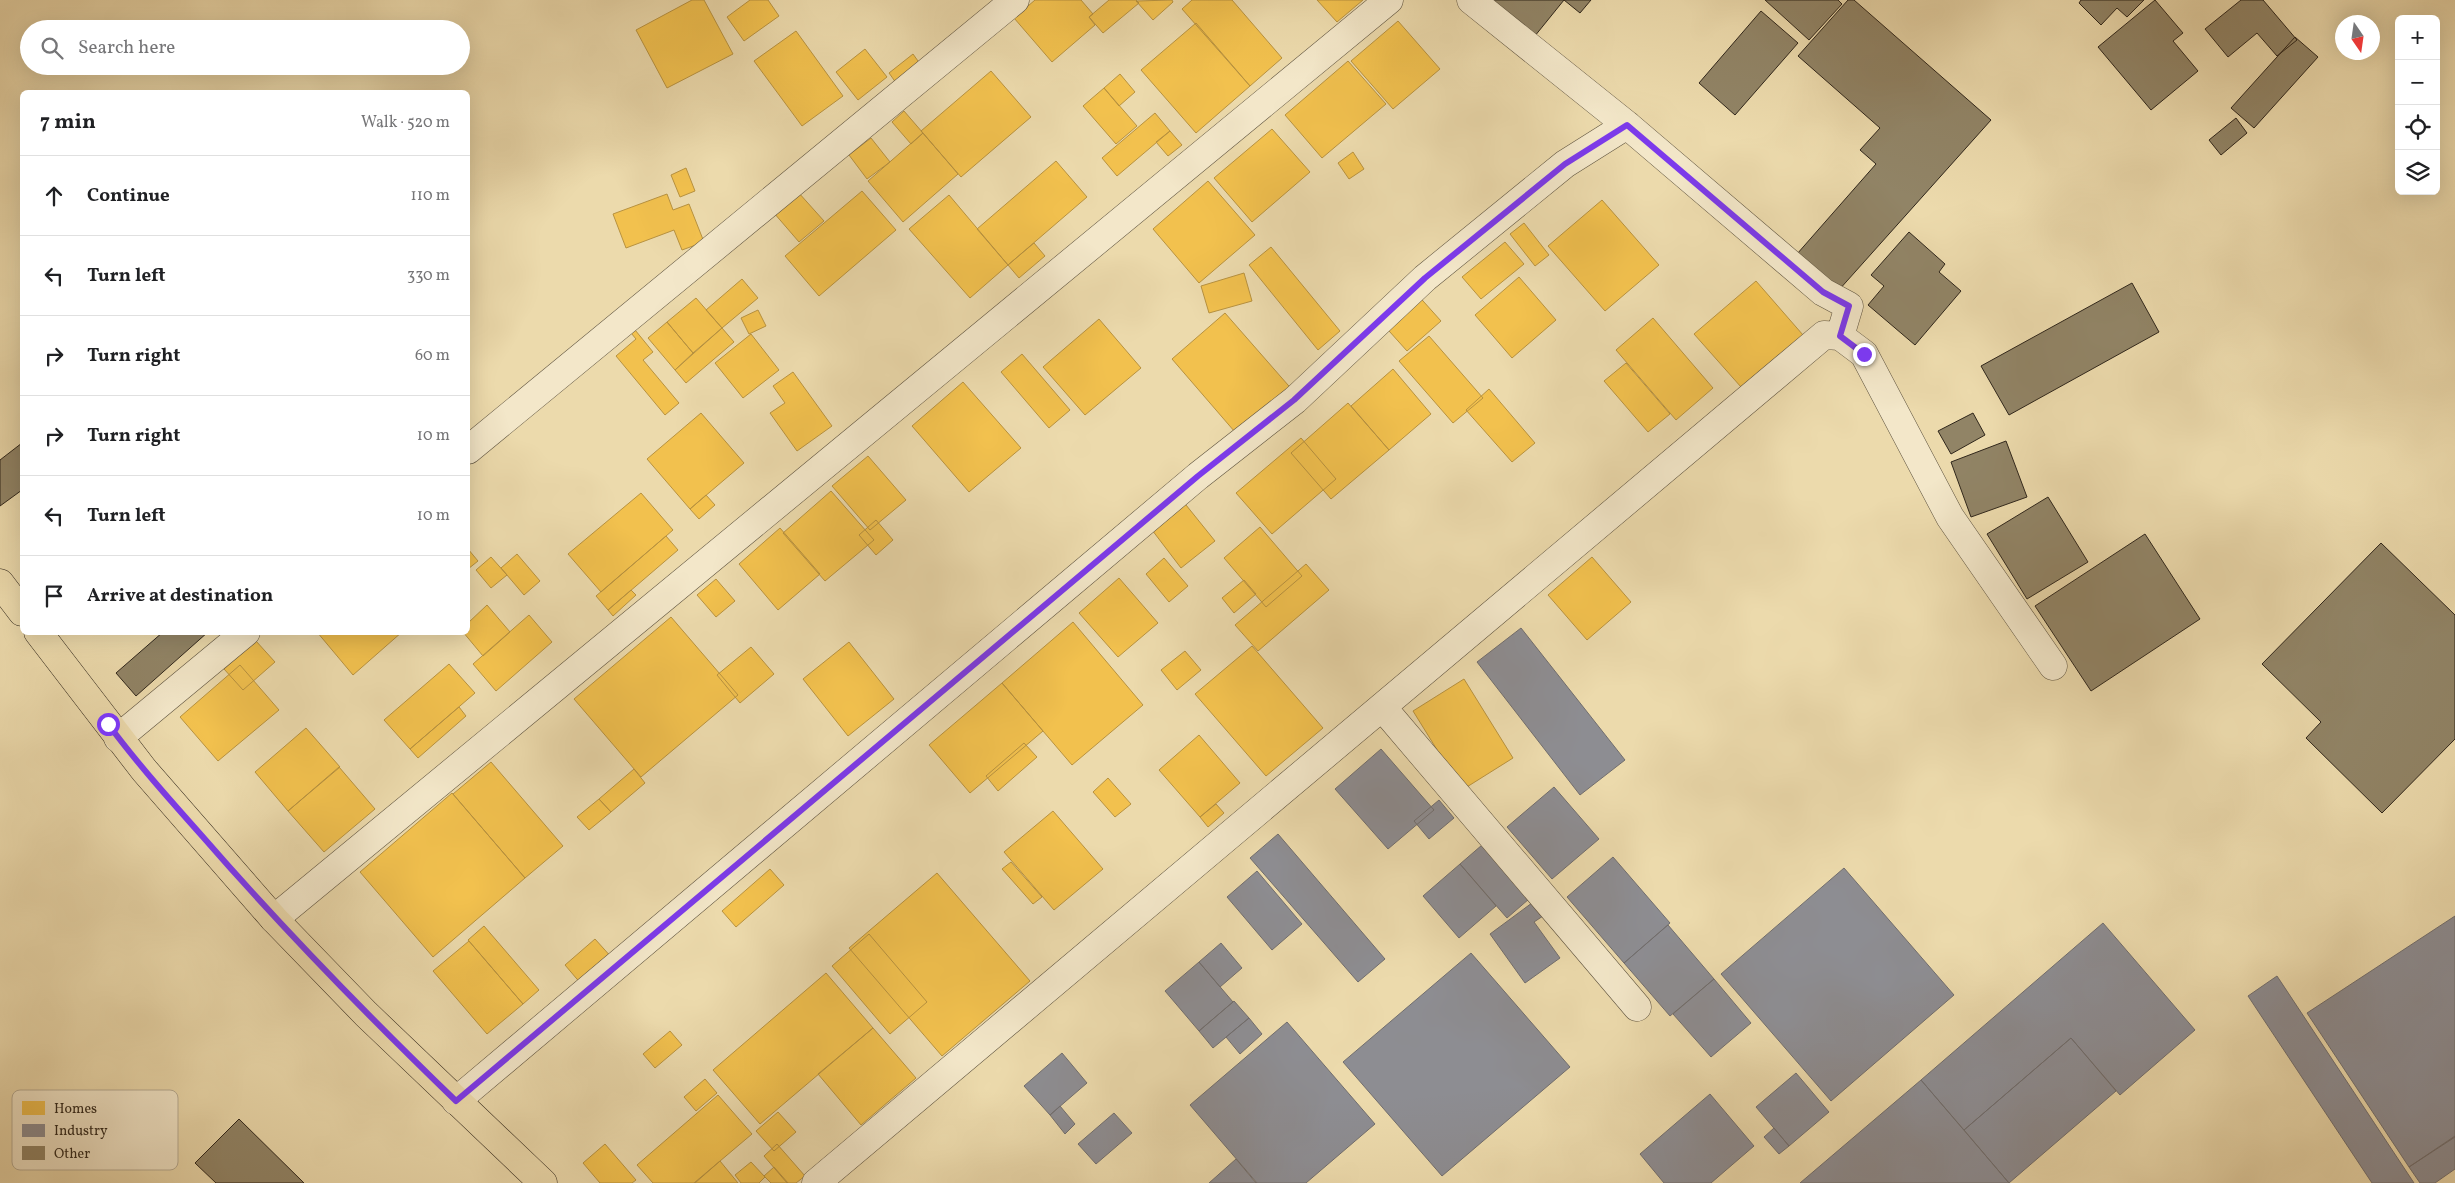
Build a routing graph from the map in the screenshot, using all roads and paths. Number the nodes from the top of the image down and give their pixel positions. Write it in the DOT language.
graph roads {
  1 [pos="1015,0"];
  2 [pos="1389,0"];
  3 [pos="1471,0"];
  4 [pos="1627,125"];
  5 [pos="1840,336"];
  6 [pos="470,448"];
  7 [pos="0,583"];
  8 [pos="20,609"];
  9 [pos="40,635"];
  10 [pos="242,635"];
  11 [pos="2053,666"];
  12 [pos="1382,708"];
  13 [pos="118,738"];
  14 [pos="274,919"];
  15 [pos="1637,1007"];
  16 [pos="456,1101"];
  17 [pos="543,1183"];
  18 [pos="816,1183"];
  1 -- 6 [label="street"];
  2 -- 14 [label="street"];
  3 -- 4 [label="street"];
  4 -- 5 [label="street"];
  4 -- 16 [label="street"];
  5 -- 11 [label="street"];
  5 -- 12 [label="street"];
  7 -- 8 [label="main road"];
  9 -- 13 [label="main road"];
  10 -- 13 [label="street"];
  12 -- 15 [label="street"];
  12 -- 18 [label="street"];
  13 -- 14 [label="main road"];
  14 -- 16 [label="main road"];
  16 -- 17 [label="main road"];
}
